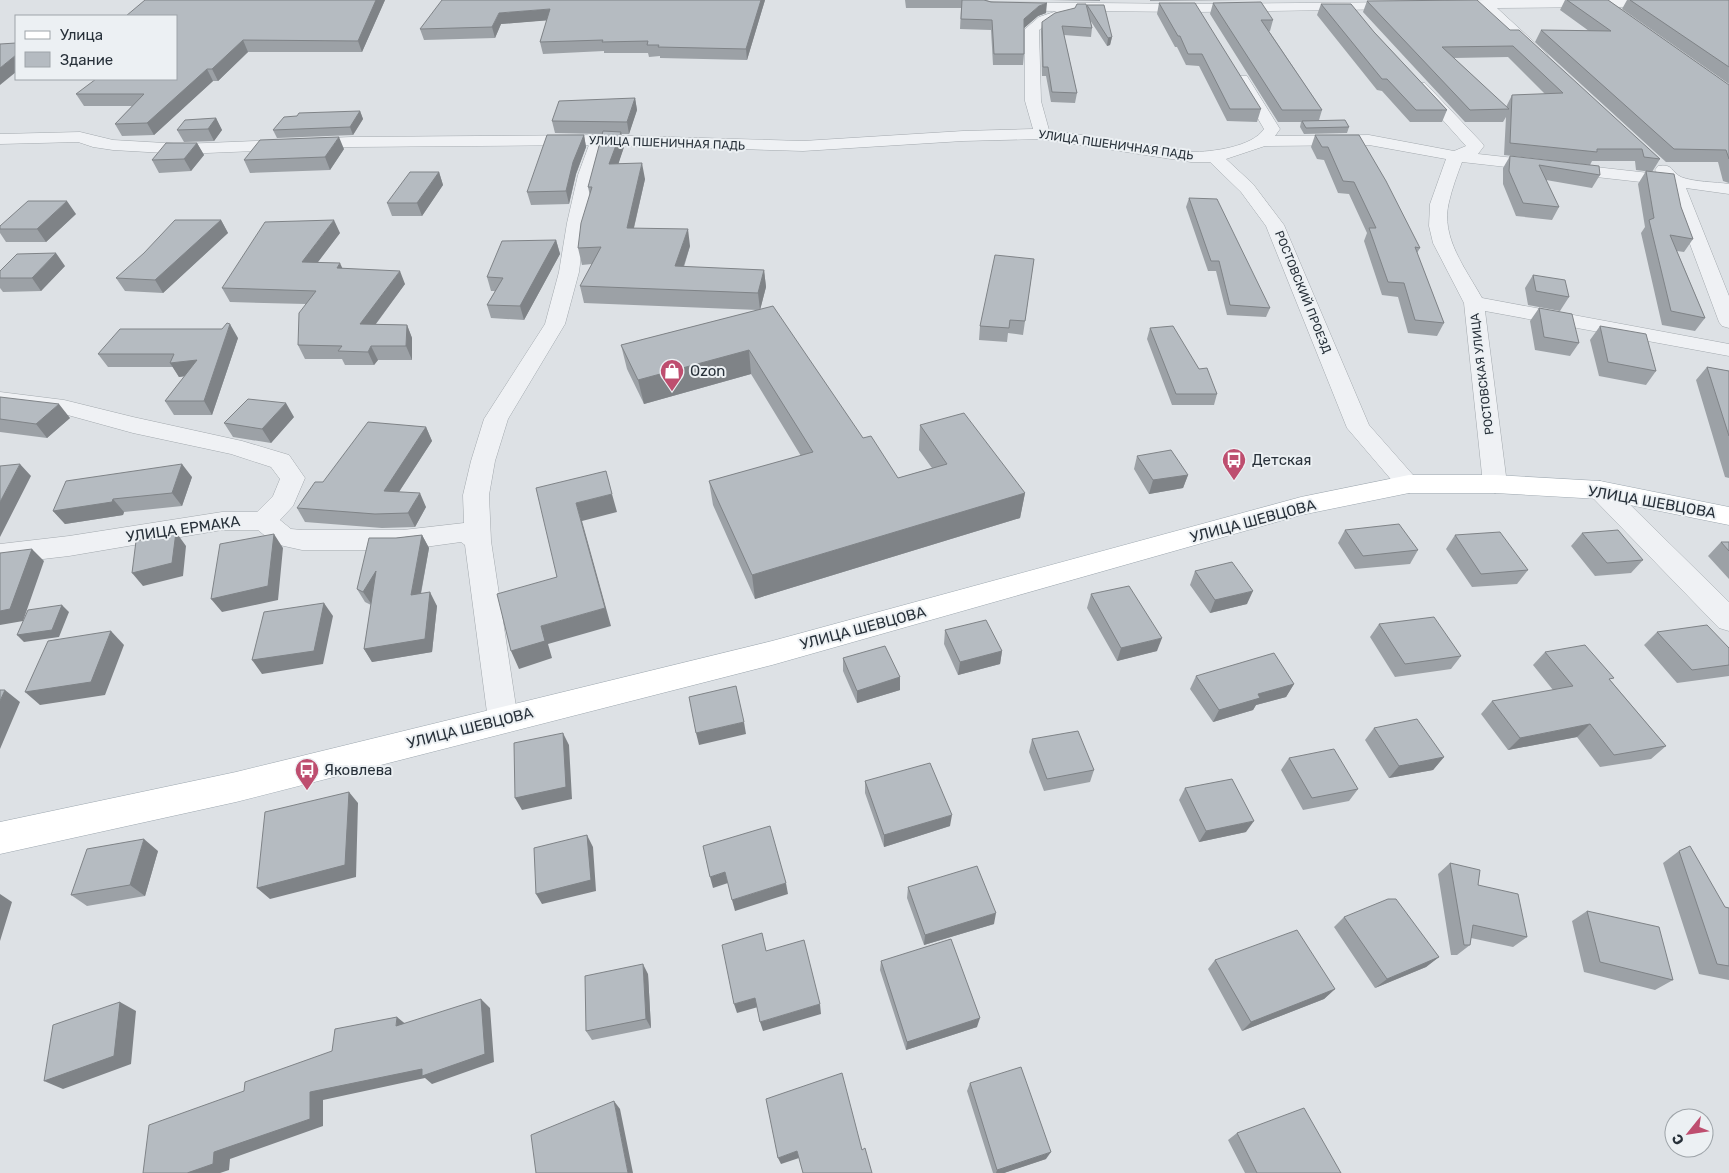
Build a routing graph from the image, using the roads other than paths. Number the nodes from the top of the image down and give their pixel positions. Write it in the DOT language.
graph roads {
  1 [pos="967,0"];
  2 [pos="1729,2"];
  3 [pos="1602,3"];
  4 [pos="1485,4"];
  5 [pos="1417,5"];
  6 [pos="1436,5"];
  7 [pos="1349,6"];
  8 [pos="1078,7"];
  9 [pos="1626,20"];
  10 [pos="1365,26"];
  11 [pos="1232,64"];
  12 [pos="1556,70"];
  13 [pos="1409,74"];
  14 [pos="1042,134"];
  15 [pos="0,139"];
  16 [pos="599,140"];
  17 [pos="1264,141"];
  18 [pos="1455,156"];
  19 [pos="1214,157"];
  20 [pos="1654,161"];
  21 [pos="1676,181"];
  22 [pos="1729,189"];
  23 [pos="1474,303"];
  24 [pos="1729,322"];
  25 [pos="1729,350"];
  26 [pos="0,399"];
  27 [pos="1409,484"];
  28 [pos="1495,484"];
  29 [pos="1600,490"];
  30 [pos="1729,516"];
  31 [pos="264,521"];
  32 [pos="478,541"];
  33 [pos="0,554"];
  34 [pos="1729,620"];
  35 [pos="503,720"];
  36 [pos="0,838"];
  1 -- 8 [label="street"];
  2 -- 3 [label="street"];
  3 -- 4 [label="street"];
  3 -- 9 [label="street"];
  4 -- 6 [label="street"];
  4 -- 12 [label="street"];
  5 -- 7 [label="street"];
  7 -- 8 [label="street"];
  7 -- 10 [label="street"];
  8 -- 14 [label="street"];
  11 -- 17 [label="street"];
  13 -- 18 [label="street"];
  14 -- 16 [label="street, УЛИЦА ПШЕНИЧНАЯ ПАДЬ"];
  14 -- 19 [label="street, УЛИЦА ПШЕНИЧНАЯ ПАДЬ"];
  15 -- 16 [label="street, УЛИЦА ПШЕНИЧНАЯ ПАДЬ"];
  16 -- 32 [label="street"];
  17 -- 18 [label="street"];
  17 -- 19 [label="street"];
  18 -- 21 [label="street"];
  18 -- 23 [label="street, РОСТОВСКАЯ УЛИЦА"];
  19 -- 27 [label="street, РОСТОВСКИЙ ПРОЕЗД"];
  20 -- 21 [label="street"];
  21 -- 22 [label="street"];
  21 -- 24 [label="street"];
  23 -- 25 [label="street"];
  23 -- 28 [label="street, РОСТОВСКАЯ УЛИЦА"];
  26 -- 31 [label="street"];
  27 -- 28 [label="main road, УЛИЦА ШЕВЦОВА"];
  27 -- 35 [label="main road, УЛИЦА ШЕВЦОВА"];
  28 -- 29 [label="main road, УЛИЦА ШЕВЦОВА"];
  29 -- 30 [label="main road, УЛИЦА ШЕВЦОВА"];
  29 -- 34 [label="street"];
  31 -- 32 [label="street"];
  31 -- 33 [label="street, УЛИЦА ЕРМАКА"];
  32 -- 35 [label="street"];
  35 -- 36 [label="main road, УЛИЦА ШЕВЦОВА"];
}
